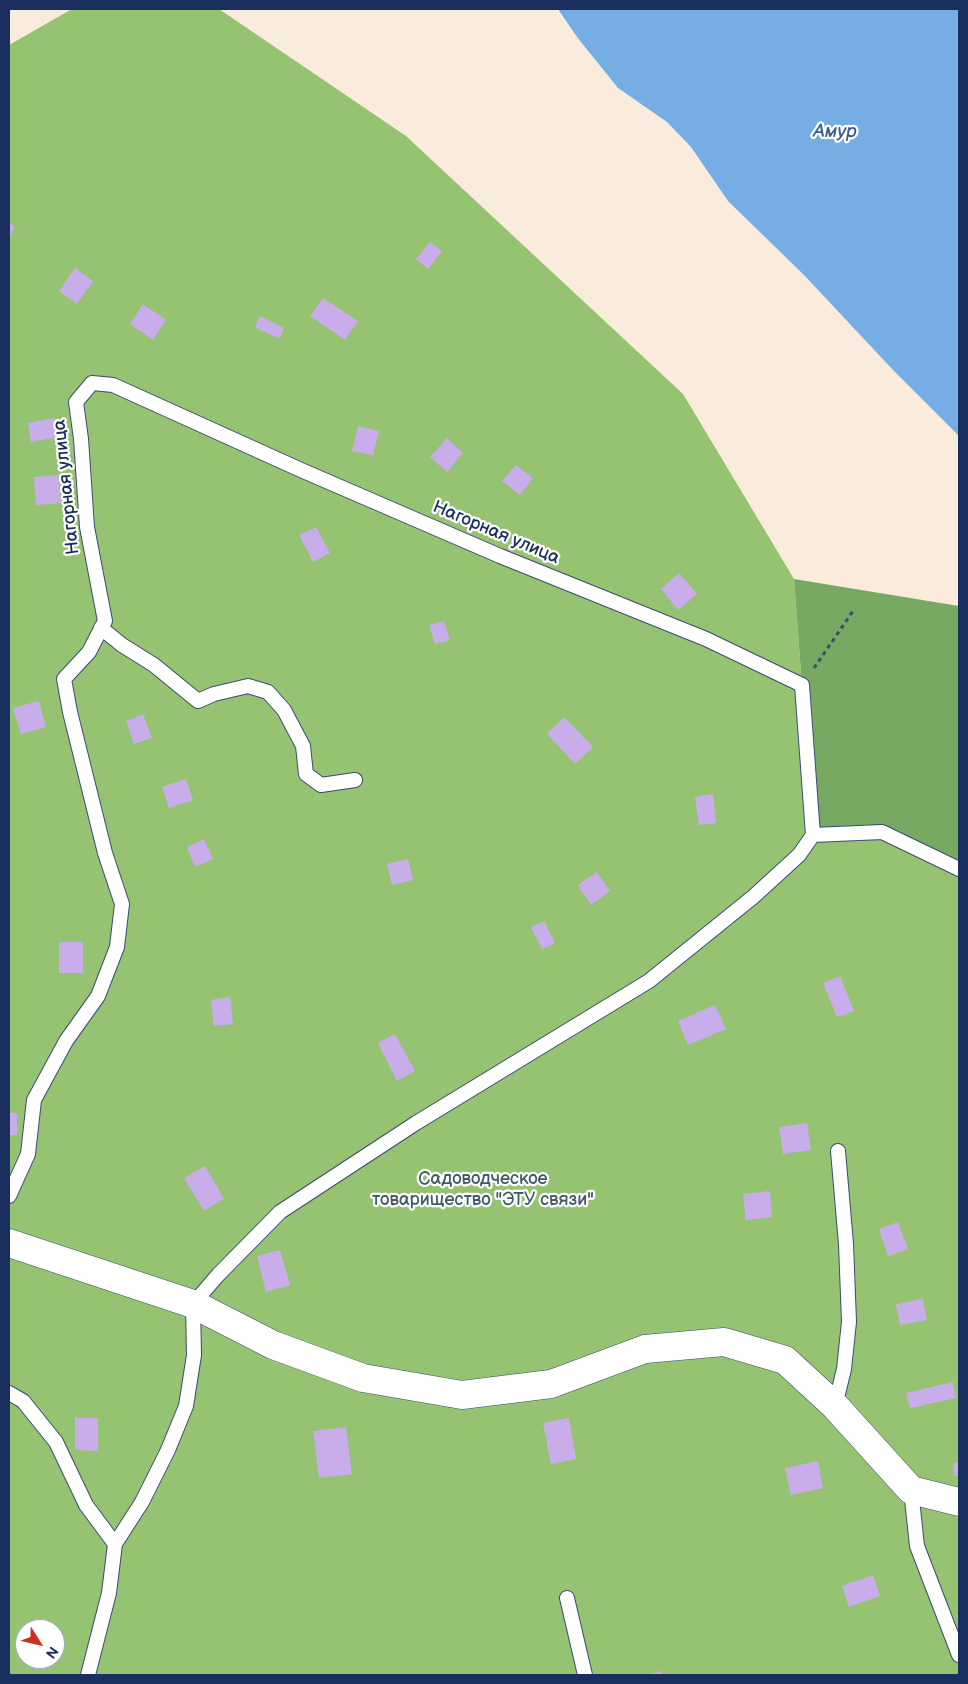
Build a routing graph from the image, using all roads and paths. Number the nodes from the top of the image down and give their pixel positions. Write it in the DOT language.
graph roads {
  1 [pos="853,611"];
  2 [pos="101,628"];
  3 [pos="802,685"];
  4 [pos="356,780"];
  5 [pos="813,835"];
  6 [pos="959,869"];
  7 [pos="838,1151"];
  8 [pos="9,1196"];
  9 [pos="9,1243"];
  10 [pos="193,1304"];
  11 [pos="9,1393"];
  12 [pos="835,1406"];
  13 [pos="911,1490"];
  14 [pos="959,1502"];
  15 [pos="115,1544"];
  16 [pos="566,1598"];
  17 [pos="959,1655"];
  18 [pos="88,1675"];
  19 [pos="585,1675"];
  1 -- 3 [label="path"];
  2 -- 3 [label="lane, Нагорная улица"];
  2 -- 4 [label="lane"];
  2 -- 8 [label="lane, Нагорная улица"];
  3 -- 5 [label="lane"];
  5 -- 6 [label="lane"];
  5 -- 10 [label="lane"];
  7 -- 12 [label="lane"];
  9 -- 10 [label="street"];
  10 -- 12 [label="street"];
  10 -- 15 [label="lane"];
  11 -- 15 [label="lane"];
  12 -- 13 [label="street"];
  13 -- 14 [label="street"];
  13 -- 17 [label="lane"];
  15 -- 18 [label="lane"];
  16 -- 19 [label="lane"];
}
